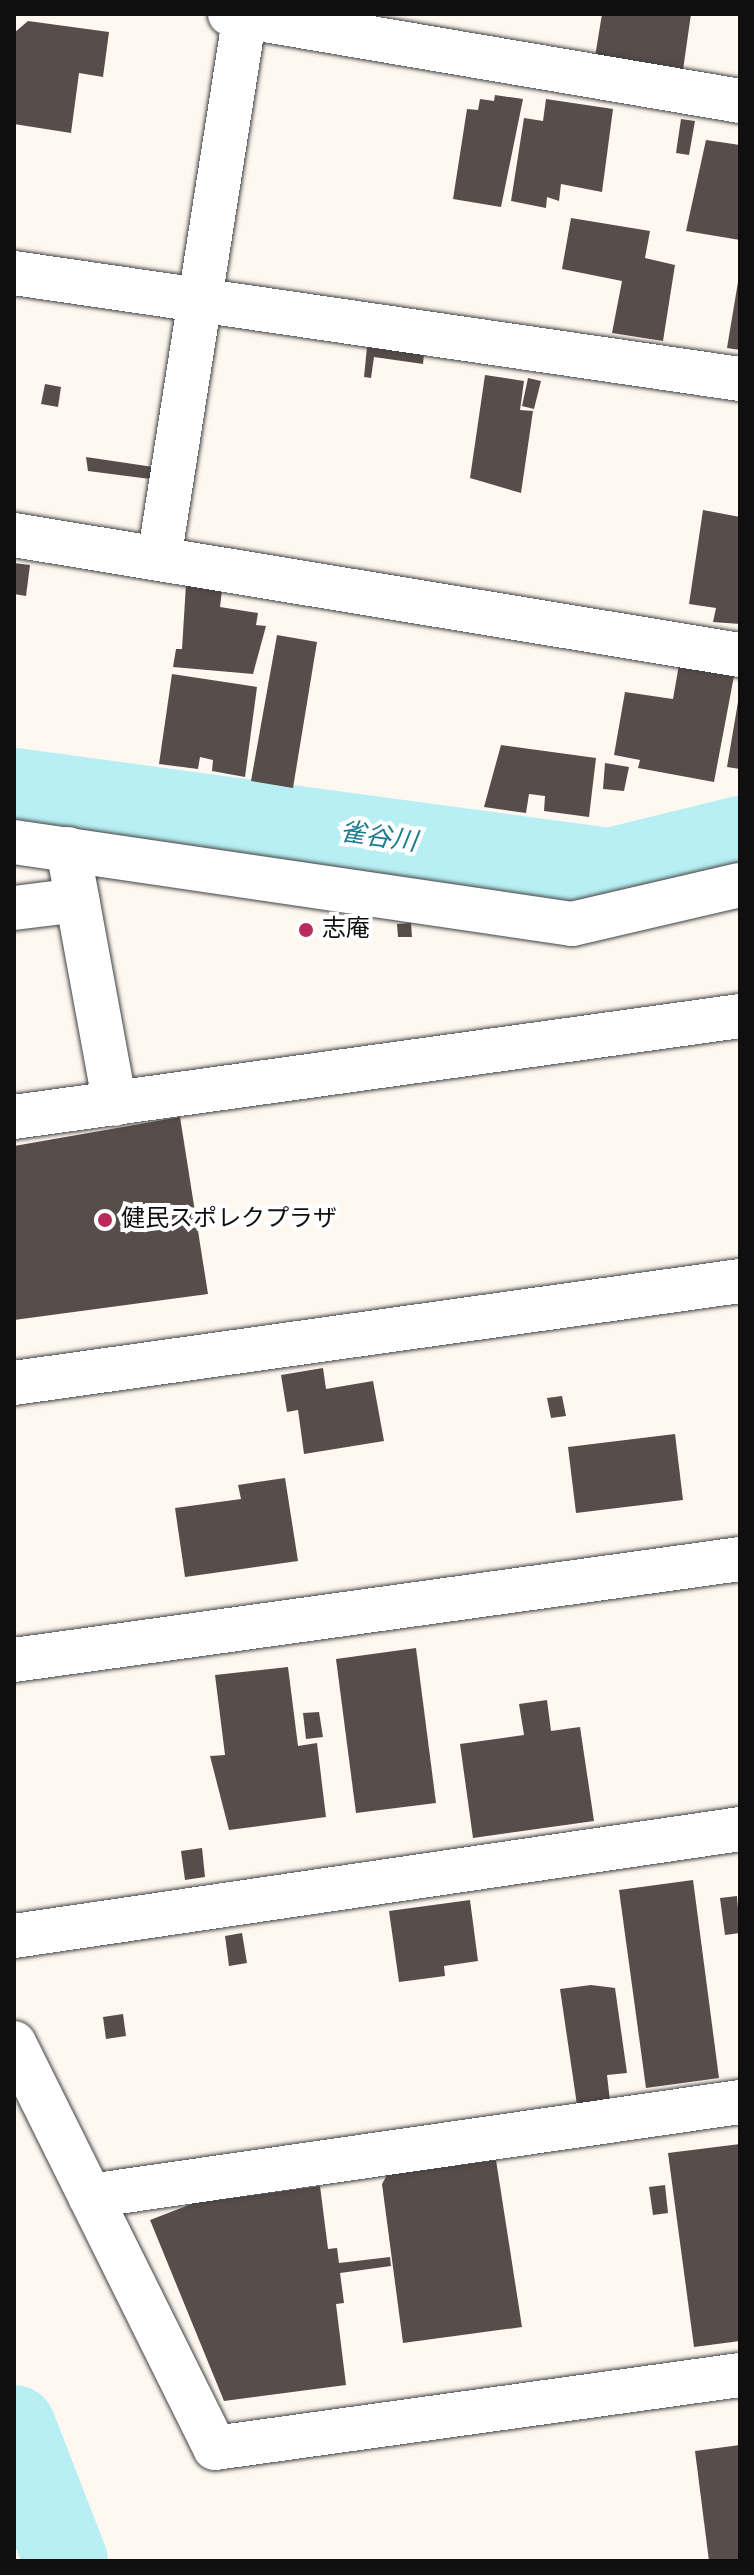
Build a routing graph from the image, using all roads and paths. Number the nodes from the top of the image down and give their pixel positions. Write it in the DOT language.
graph roads {
  1 [pos="240,15"];
  2 [pos="740,101"];
  3 [pos="14,273"];
  4 [pos="204,300"];
  5 [pos="740,379"];
  6 [pos="14,535"];
  7 [pos="159,559"];
  8 [pos="740,655"];
  9 [pos="14,842"];
  10 [pos="68,849"];
  11 [pos="740,885"];
  12 [pos="78,900"];
  13 [pos="14,908"];
  14 [pos="740,1016"];
  15 [pos="115,1104"];
  16 [pos="14,1117"];
  17 [pos="740,1281"];
  18 [pos="14,1383"];
  19 [pos="740,1559"];
  20 [pos="14,1660"];
  21 [pos="740,1829"];
  22 [pos="14,1936"];
  23 [pos="14,2043"];
  24 [pos="740,2102"];
  25 [pos="90,2196"];
  26 [pos="740,2375"];
  1 -- 2 [label="street"];
  1 -- 4 [label="street"];
  3 -- 4 [label="street"];
  4 -- 5 [label="street"];
  4 -- 7 [label="street"];
  6 -- 7 [label="street"];
  7 -- 8 [label="street"];
  9 -- 10 [label="street"];
  10 -- 11 [label="street"];
  10 -- 12 [label="street"];
  12 -- 13 [label="street"];
  12 -- 15 [label="street"];
  14 -- 15 [label="street"];
  15 -- 16 [label="street"];
  17 -- 18 [label="street"];
  19 -- 20 [label="street"];
  21 -- 22 [label="street"];
  23 -- 25 [label="street"];
  24 -- 25 [label="street"];
  25 -- 26 [label="street"];
}
